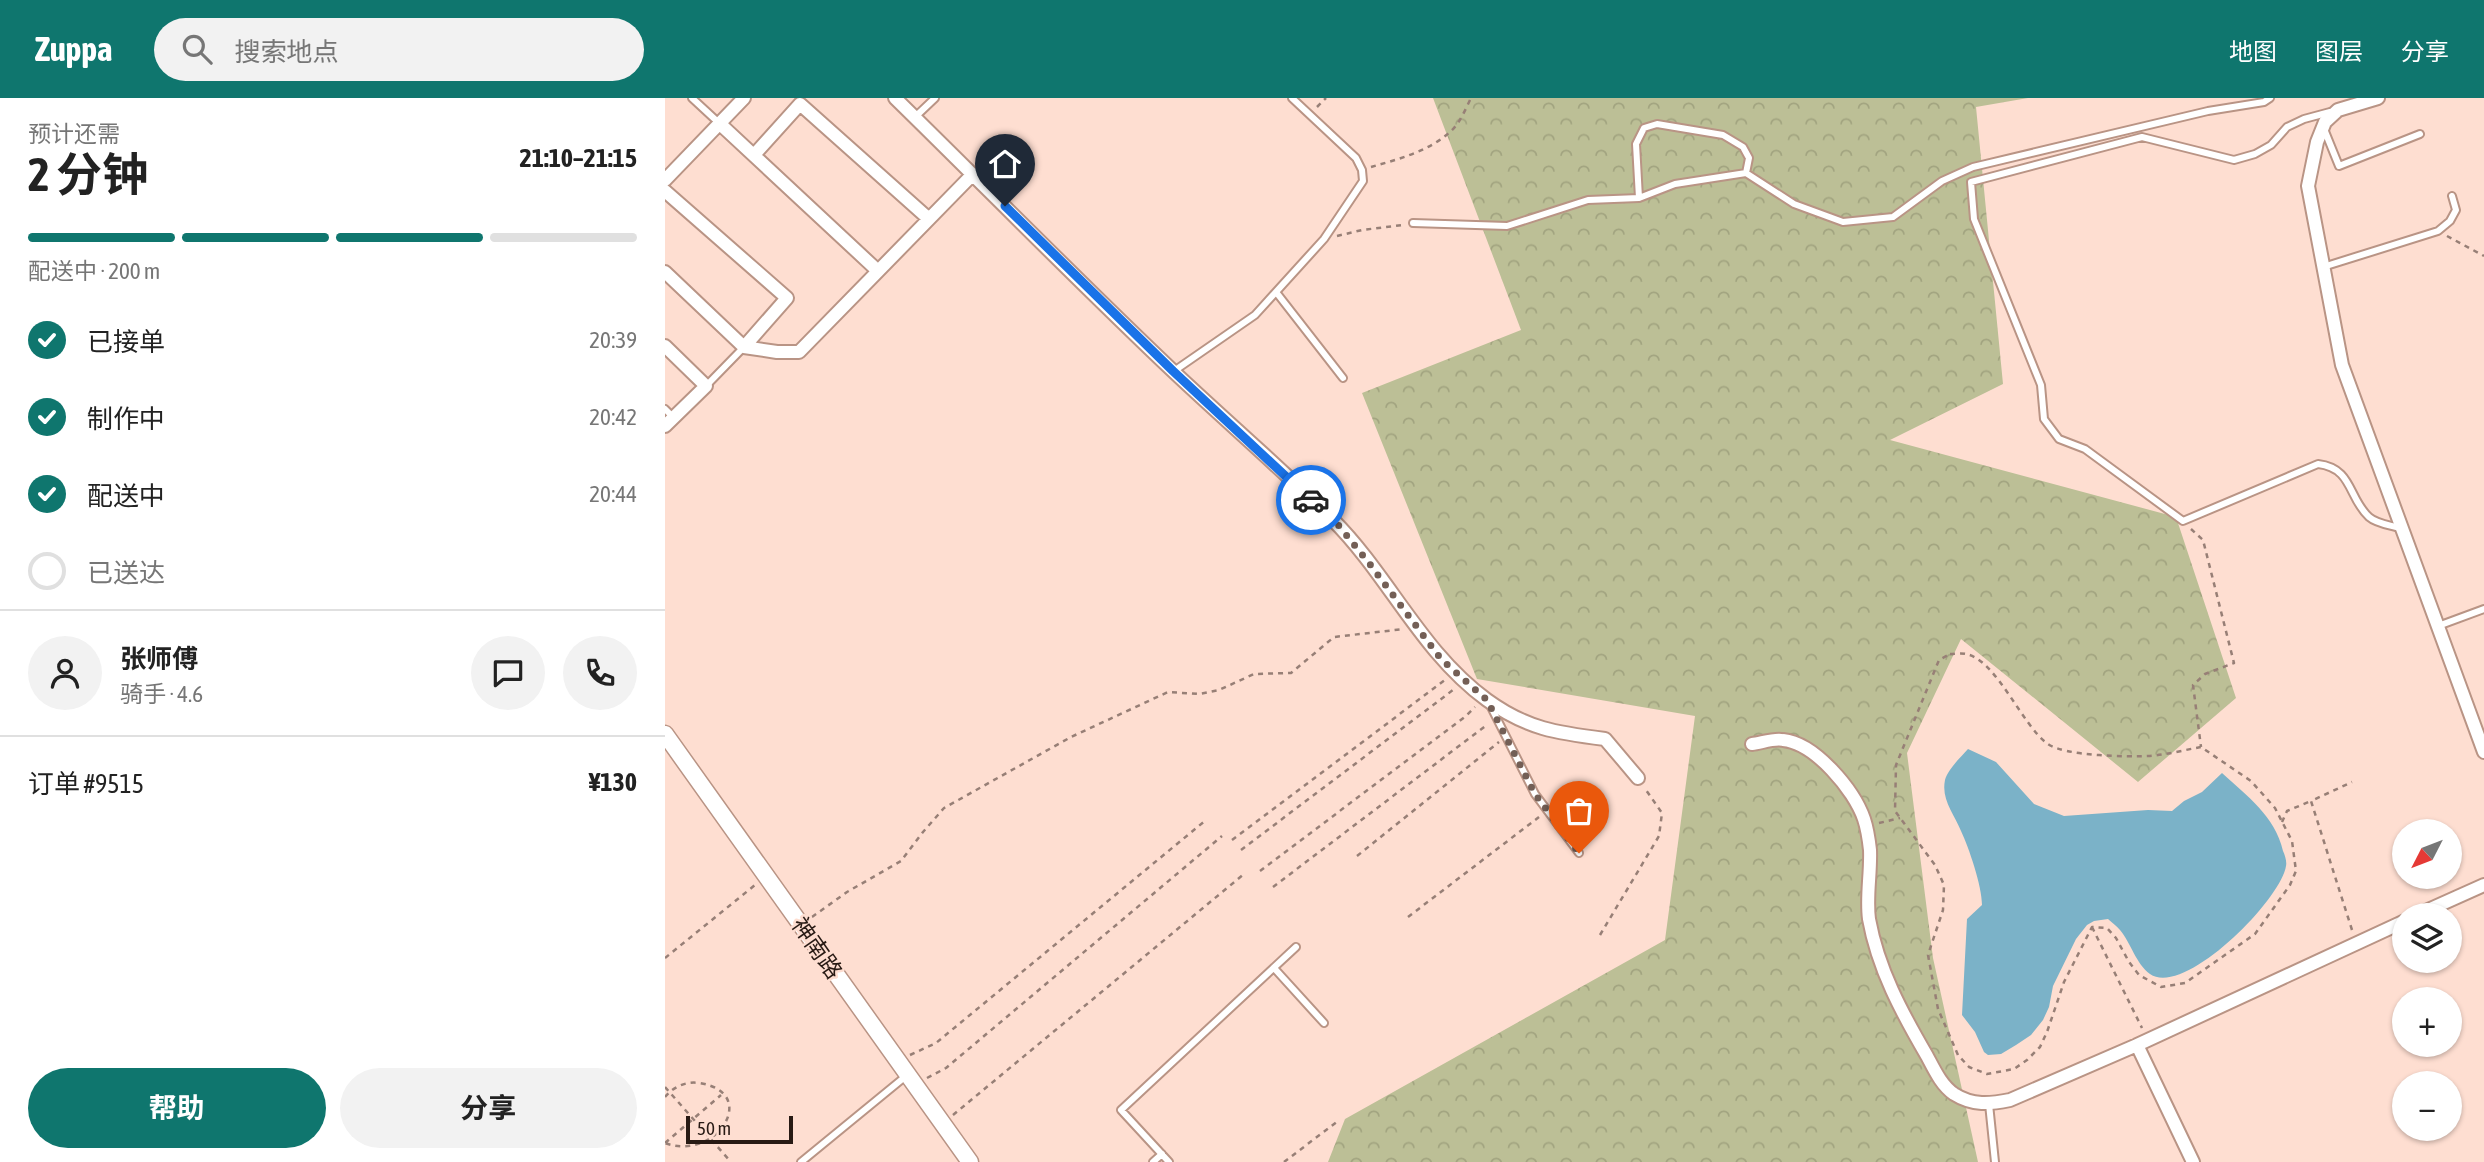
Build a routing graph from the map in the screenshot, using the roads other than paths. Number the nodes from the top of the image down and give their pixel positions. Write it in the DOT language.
graph roads {
  1 [pos="692,98"];
  2 [pos="744,98"];
  3 [pos="895,98"];
  4 [pos="935,98"];
  5 [pos="1292,98"];
  6 [pos="2270,98"];
  7 [pos="2378,98"];
  8 [pos="2338,110"];
  9 [pos="915,117"];
  10 [pos="719,123"];
  11 [pos="2323,127"];
  12 [pos="2420,134"];
  13 [pos="754,155"];
  14 [pos="1746,173"];
  15 [pos="973,174"];
  16 [pos="665,180"];
  17 [pos="665,191"];
  18 [pos="2452,196"];
  19 [pos="1639,198"];
  20 [pos="929,219"];
  21 [pos="1413,223"];
  22 [pos="2323,267"];
  23 [pos="878,271"];
  24 [pos="665,272"];
  25 [pos="1276,292"];
  26 [pos="665,346"];
  27 [pos="744,347"];
  28 [pos="1173,371"];
  29 [pos="1343,378"];
  30 [pos="706,386"];
  31 [pos="668,418"];
  32 [pos="2402,529"];
  33 [pos="2484,609"];
  34 [pos="2438,626"];
  35 [pos="1484,697"];
  36 [pos="665,734"];
  37 [pos="1752,744"];
  38 [pos="2484,752"];
  39 [pos="1638,778"];
  40 [pos="1579,853"];
  41 [pos="2484,885"];
  42 [pos="2444,903"];
  43 [pos="2392,927"];
  44 [pos="1296,947"];
  45 [pos="1274,968"];
  46 [pos="1324,1023"];
  47 [pos="2142,1043"];
  48 [pos="911,1080"];
  49 [pos="1989,1104"];
  50 [pos="1162,1154"];
  51 [pos="801,1162"];
  52 [pos="970,1162"];
  53 [pos="1153,1162"];
  54 [pos="1169,1162"];
  55 [pos="1995,1162"];
  56 [pos="2193,1162"];
  1 -- 10 [label="lane"];
  2 -- 10 [label="street"];
  3 -- 9 [label="street"];
  4 -- 9 [label="lane"];
  5 -- 25 [label="lane"];
  6 -- 14 [label="lane"];
  7 -- 8 [label="street"];
  8 -- 11 [label="street"];
  8 -- 32 [label="lane"];
  9 -- 15 [label="street"];
  10 -- 13 [label="street"];
  10 -- 16 [label="street"];
  11 -- 12 [label="lane"];
  11 -- 22 [label="street"];
  13 -- 20 [label="street"];
  13 -- 23 [label="street"];
  14 -- 19 [label="lane"];
  14 -- 19 [label="lane"];
  15 -- 20 [label="street"];
  15 -- 28 [label="street"];
  17 -- 27 [label="street"];
  18 -- 22 [label="lane"];
  19 -- 21 [label="lane"];
  20 -- 23 [label="street"];
  22 -- 32 [label="street"];
  23 -- 27 [label="street"];
  24 -- 27 [label="street"];
  25 -- 28 [label="lane"];
  25 -- 29 [label="lane"];
  26 -- 30 [label="street"];
  27 -- 30 [label="lane"];
  28 -- 35 [label="street"];
  30 -- 31 [label="street"];
  32 -- 34 [label="street"];
  33 -- 34 [label="lane"];
  34 -- 38 [label="street"];
  35 -- 39 [label="street"];
  35 -- 40 [label="lane"];
  36 -- 48 [label="street, 神南路"];
  37 -- 49 [label="street"];
  41 -- 42 [label="street"];
  43 -- 47 [label="street"];
  44 -- 45 [label="lane"];
  45 -- 46 [label="lane"];
  45 -- 50 [label="lane"];
  47 -- 49 [label="street"];
  47 -- 56 [label="street"];
  48 -- 51 [label="lane"];
  48 -- 52 [label="street, 神南路"];
  49 -- 55 [label="lane"];
  50 -- 53 [label="lane"];
  50 -- 54 [label="lane"];
}
